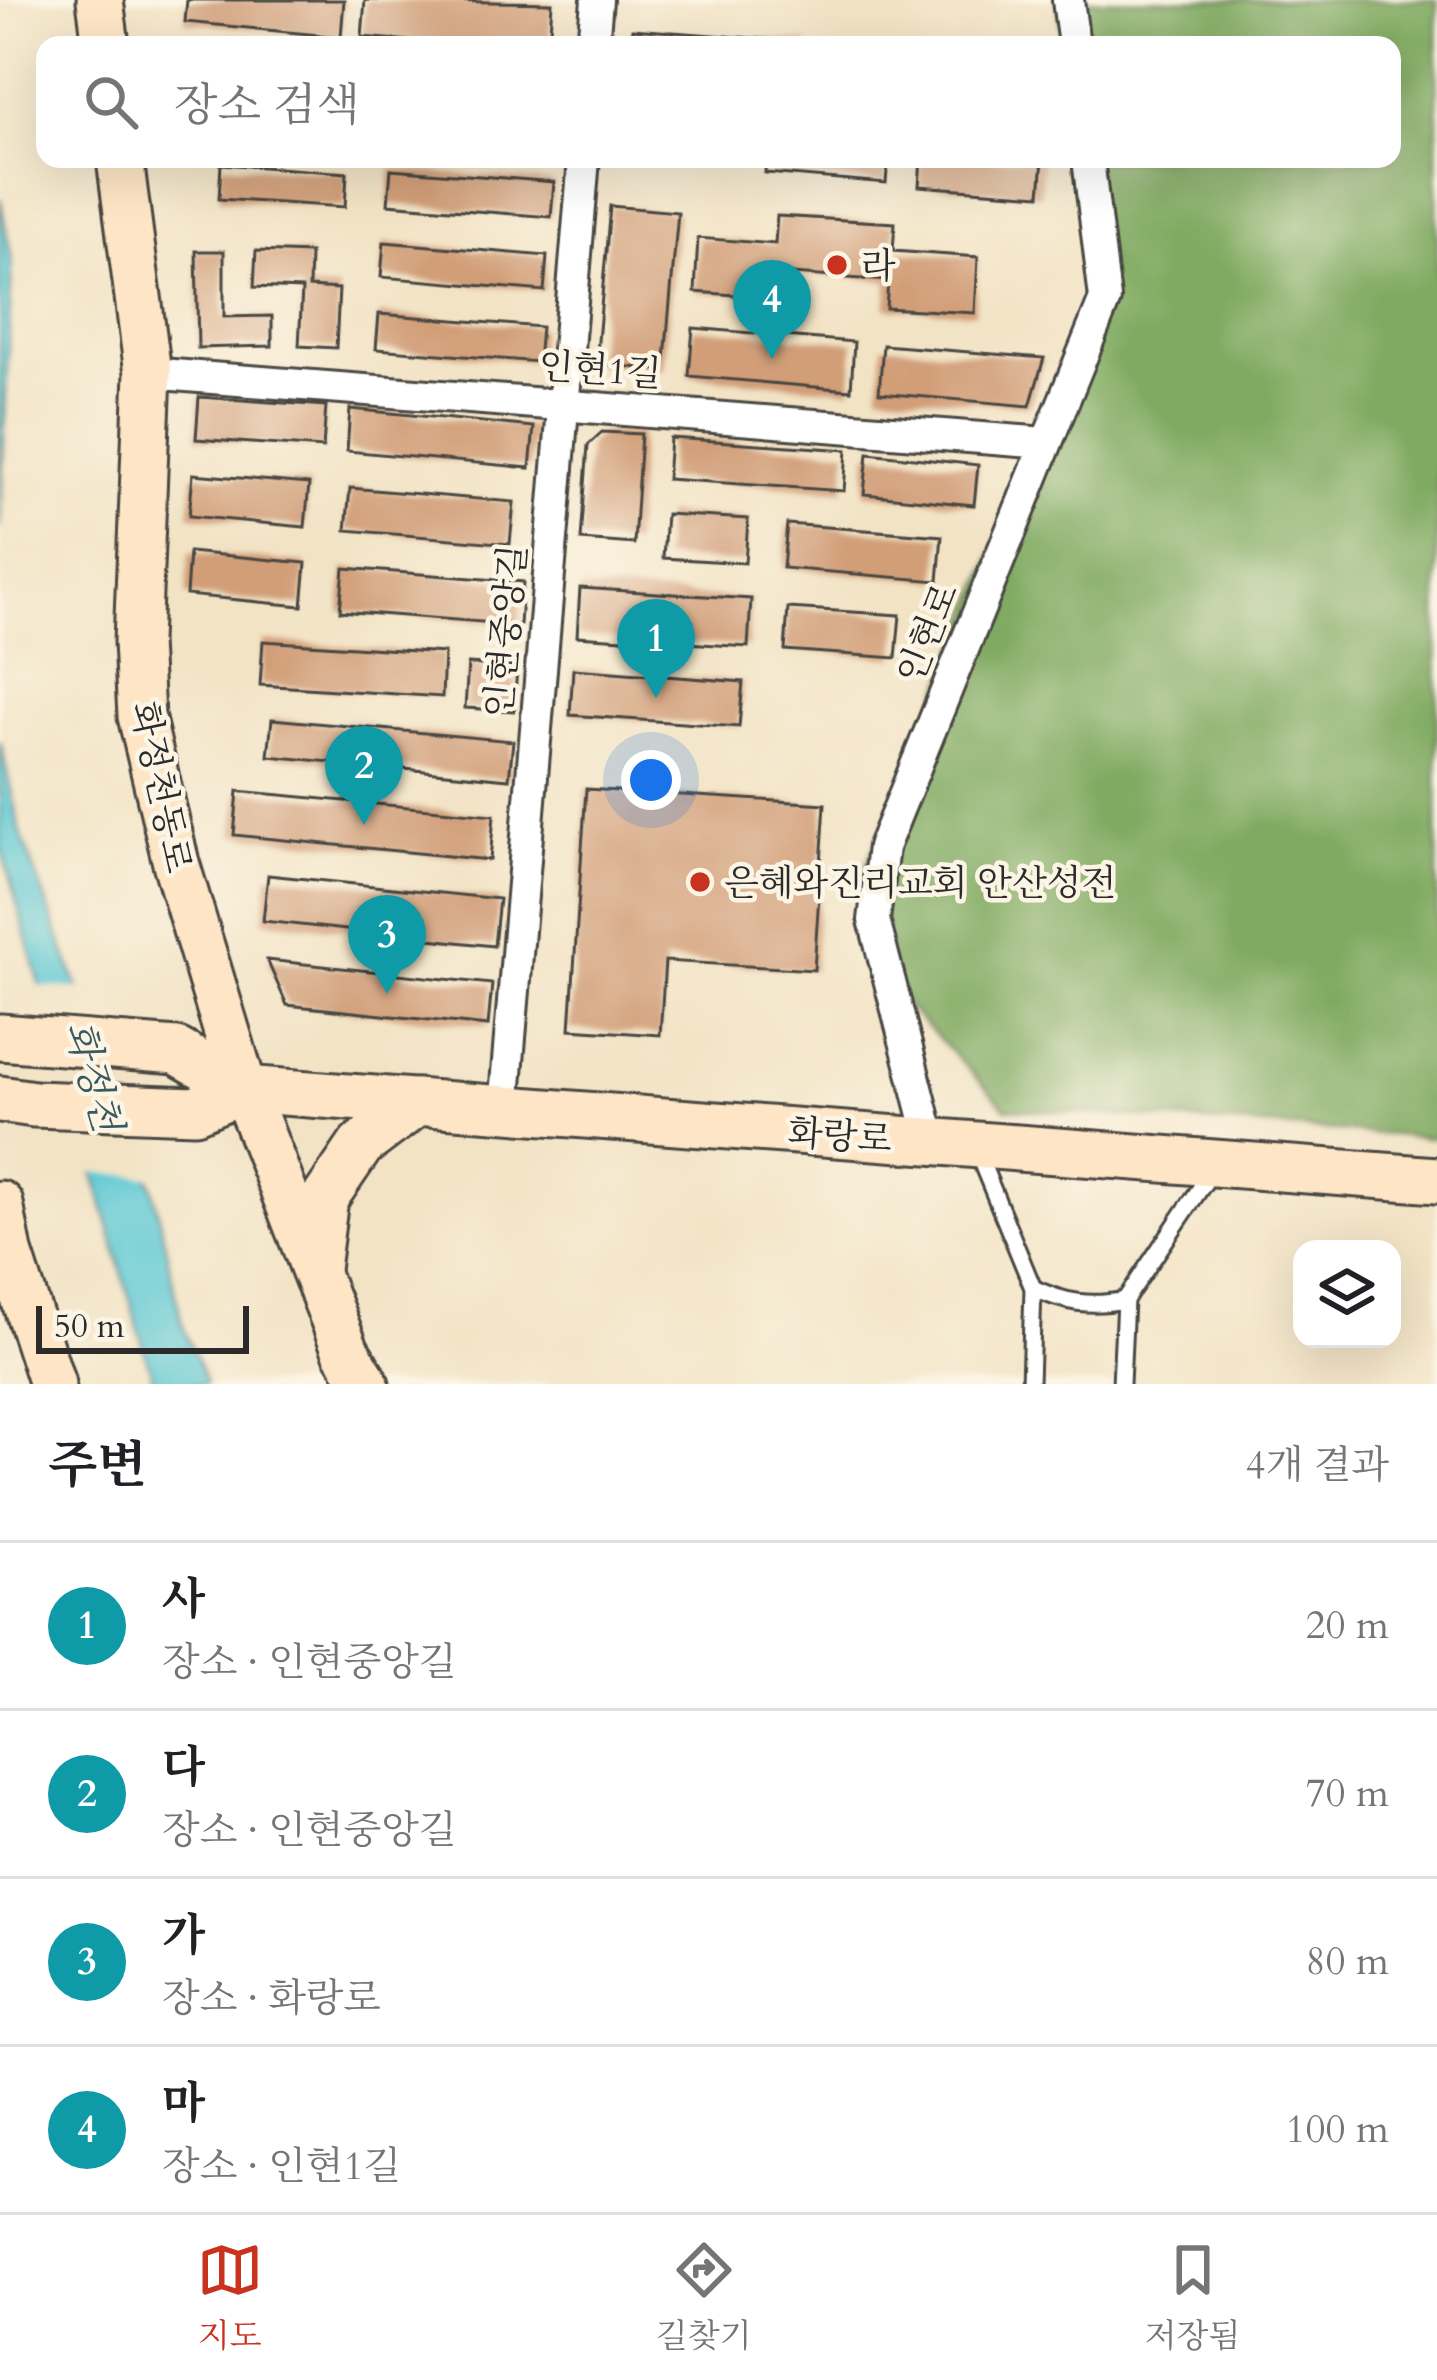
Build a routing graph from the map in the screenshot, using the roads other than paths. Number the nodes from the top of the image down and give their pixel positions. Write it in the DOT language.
graph roads {
  1 [pos="100,0"];
  2 [pos="597,0"];
  3 [pos="1068,0"];
  4 [pos="105,36"];
  5 [pos="594,36"];
  6 [pos="1073,36"];
  7 [pos="121,168"];
  8 [pos="583,168"];
  9 [pos="1089,168"];
  10 [pos="148,373"];
  11 [pos="563,405"];
  12 [pos="1046,443"];
  13 [pos="8,1038"];
  14 [pos="244,1089"];
  15 [pos="17,1102"];
  16 [pos="418,1102"];
  17 [pos="504,1109"];
  18 [pos="952,1143"];
  19 [pos="1216,1164"];
  20 [pos="1437,1180"];
  21 [pos="0,1204"];
  22 [pos="316,1274"];
  23 [pos="1033,1288"];
  24 [pos="1125,1300"];
  25 [pos="52,1384"];
  26 [pos="366,1384"];
  27 [pos="1030,1384"];
  28 [pos="1121,1384"];
  1 -- 4 [label="street"];
  2 -- 5 [label="street"];
  3 -- 6 [label="street"];
  7 -- 10 [label="street, 화정천동로"];
  8 -- 11 [label="street, 인현중앙길"];
  9 -- 12 [label="street, 인현로"];
  10 -- 11 [label="street, 인현1길"];
  10 -- 14 [label="street, 화정천동로"];
  11 -- 12 [label="street, 인현1길"];
  11 -- 17 [label="street, 인현중앙길"];
  12 -- 18 [label="street, 인현로"];
  13 -- 14 [label="street, 화랑로"];
  14 -- 15 [label="street, 화랑로"];
  14 -- 16 [label="street, 화랑로"];
  14 -- 22 [label="street, 화정천동로"];
  16 -- 17 [label="street, 화랑로"];
  16 -- 22 [label="street"];
  17 -- 18 [label="street, 화랑로"];
  18 -- 19 [label="street, 화랑로"];
  18 -- 23 [label="lane"];
  19 -- 20 [label="street, 화랑로"];
  19 -- 24 [label="lane"];
  21 -- 25 [label="street"];
  22 -- 26 [label="street, 화정천동로"];
  23 -- 24 [label="lane"];
  23 -- 27 [label="lane"];
  24 -- 28 [label="lane"];
}
